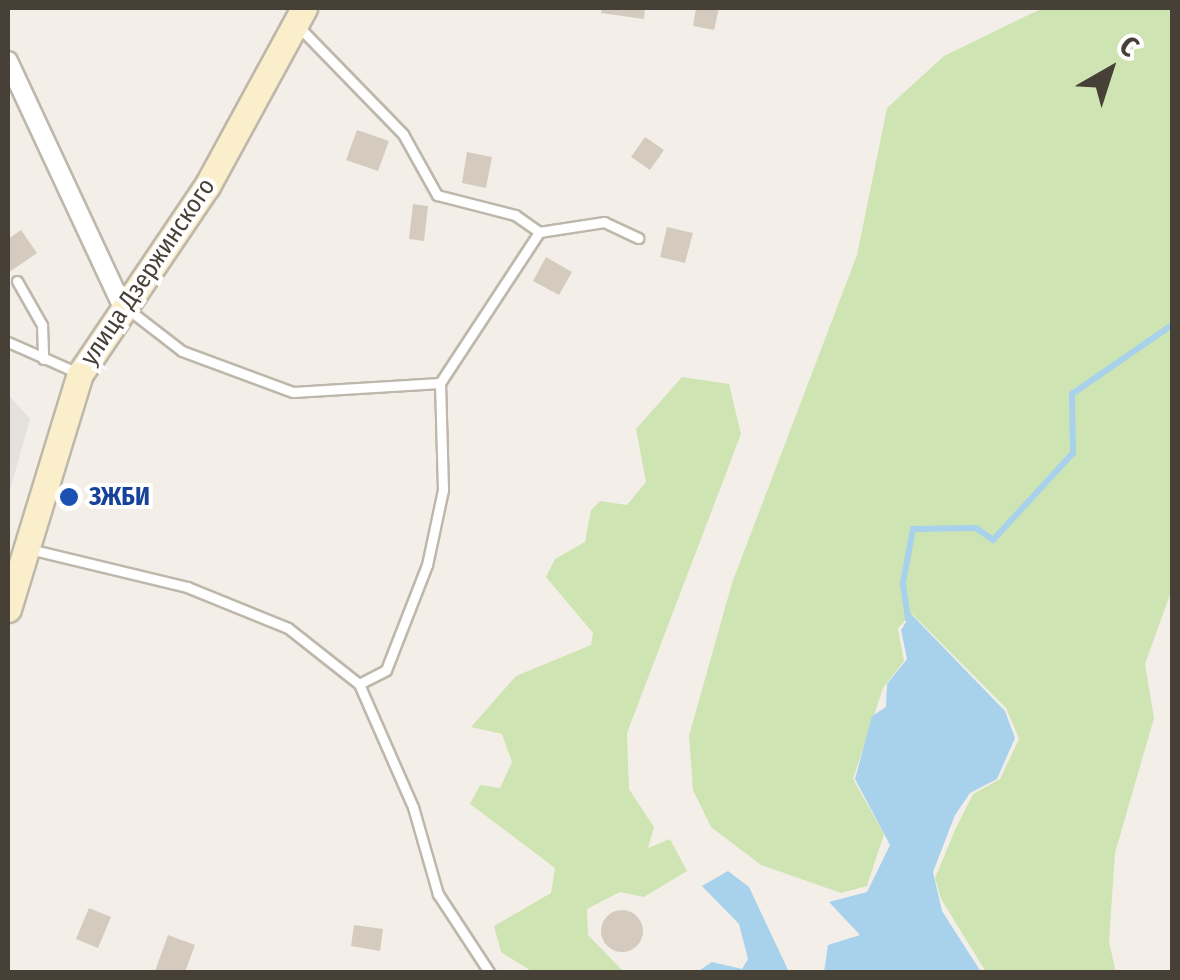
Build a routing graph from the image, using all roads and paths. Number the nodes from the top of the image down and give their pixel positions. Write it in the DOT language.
graph roads {
  1 [pos="301,17"];
  2 [pos="8,61"];
  3 [pos="539,232"];
  4 [pos="640,238"];
  5 [pos="17,281"];
  6 [pos="122,305"];
  7 [pos="8,342"];
  8 [pos="43,359"];
  9 [pos="80,374"];
  10 [pos="440,383"];
  11 [pos="26,548"];
  12 [pos="10,592"];
  13 [pos="359,684"];
  14 [pos="489,972"];
  1 -- 3 [label="lane"];
  1 -- 6 [label="street, улица Дзержинского"];
  2 -- 6 [label="street"];
  3 -- 4 [label="lane"];
  3 -- 10 [label="lane"];
  5 -- 8 [label="lane"];
  6 -- 9 [label="street, улица Дзержинского"];
  6 -- 10 [label="lane"];
  7 -- 8 [label="lane"];
  8 -- 9 [label="lane"];
  9 -- 11 [label="street, улица Дзержинского"];
  10 -- 13 [label="lane"];
  11 -- 12 [label="street, улица Дзержинского"];
  11 -- 13 [label="lane"];
  13 -- 14 [label="lane"];
}
